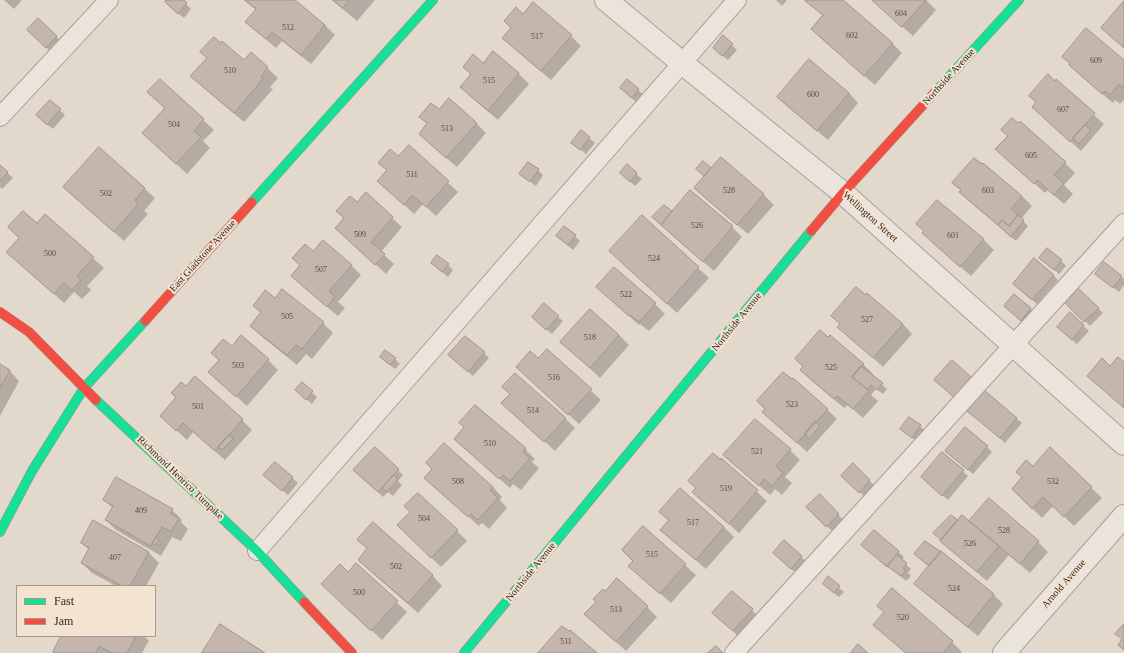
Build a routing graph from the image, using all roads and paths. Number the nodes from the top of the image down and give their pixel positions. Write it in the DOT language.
graph roads {
  1 [pos="109,0"];
  2 [pos="433,0"];
  3 [pos="606,0"];
  4 [pos="737,0"];
  5 [pos="1019,0"];
  6 [pos="682,63"];
  7 [pos="0,117"];
  8 [pos="843,193"];
  9 [pos="1124,223"];
  10 [pos="0,312"];
  11 [pos="1013,345"];
  12 [pos="84,388"];
  13 [pos="1124,444"];
  14 [pos="1124,516"];
  15 [pos="0,532"];
  16 [pos="257,551"];
  17 [pos="352,653"];
  18 [pos="464,653"];
  19 [pos="734,653"];
  20 [pos="1004,653"];
  1 -- 7 [label="lane"];
  2 -- 12 [label="street, East Gladstone Avenue"];
  3 -- 6 [label="street, Wellington Street"];
  4 -- 6 [label="lane"];
  5 -- 8 [label="street, Northside Avenue"];
  6 -- 8 [label="street, Wellington Street"];
  6 -- 16 [label="lane"];
  8 -- 11 [label="street, Wellington Street"];
  8 -- 18 [label="street, Northside Avenue"];
  9 -- 11 [label="lane"];
  10 -- 12 [label="street, Richmond Henrico Turnpike"];
  11 -- 13 [label="street, Wellington Street"];
  11 -- 19 [label="lane"];
  12 -- 15 [label="street, East Gladstone Avenue"];
  12 -- 16 [label="street, Richmond Henrico Turnpike"];
  14 -- 20 [label="street, Arnold Avenue"];
  16 -- 17 [label="street, Richmond Henrico Turnpike"];
}
